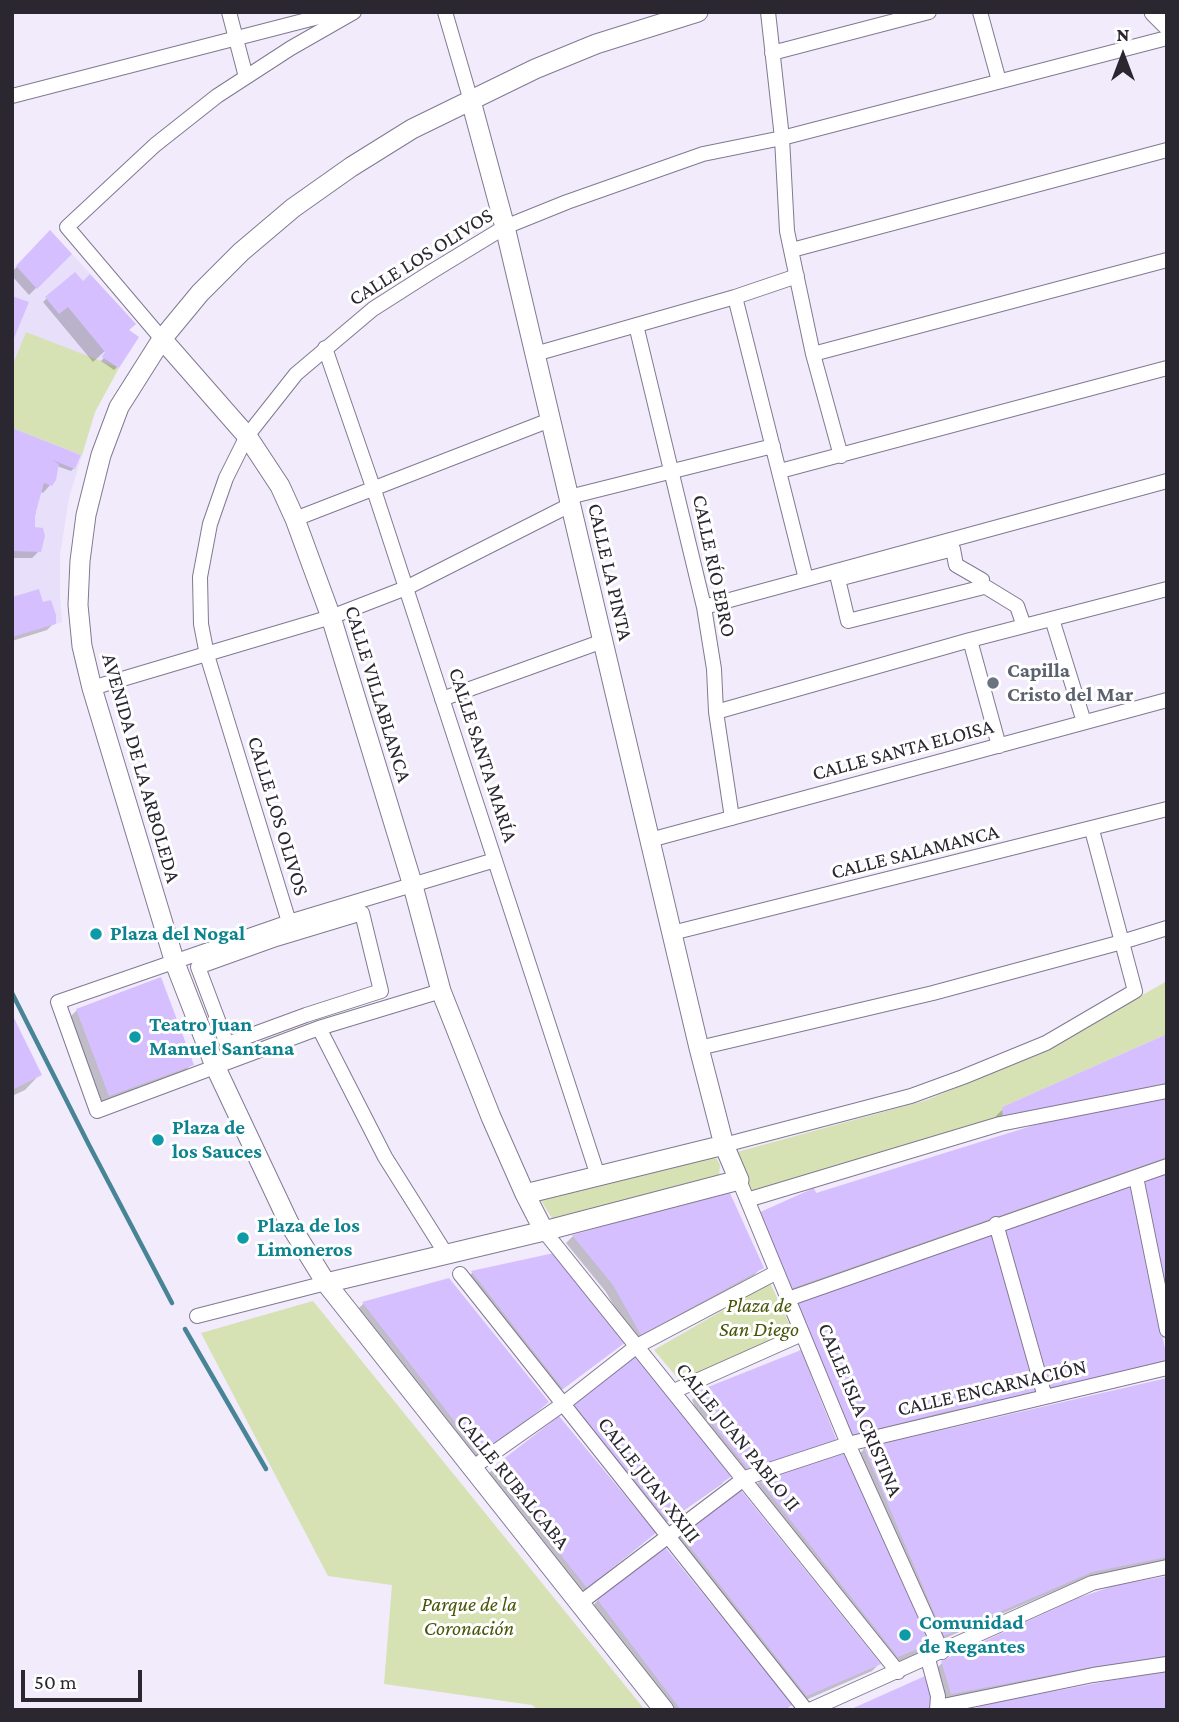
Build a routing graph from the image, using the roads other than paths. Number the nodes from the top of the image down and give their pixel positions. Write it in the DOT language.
graph roads {
  1 [pos="229,12"];
  2 [pos="338,12"];
  3 [pos="354,12"];
  4 [pos="446,12"];
  5 [pos="698,12"];
  6 [pos="768,12"];
  7 [pos="929,12"];
  8 [pos="980,12"];
  9 [pos="1154,12"];
  10 [pos="1167,25"];
  11 [pos="1167,38"];
  12 [pos="236,40"];
  13 [pos="772,53"];
  14 [pos="246,77"];
  15 [pos="999,81"];
  16 [pos="12,96"];
  17 [pos="471,101"];
  18 [pos="782,138"];
  19 [pos="1167,150"];
  20 [pos="505,228"];
  21 [pos="792,250"];
  22 [pos="1167,260"];
  23 [pos="797,276"];
  24 [pos="735,297"];
  25 [pos="636,326"];
  26 [pos="162,339"];
  27 [pos="325,348"];
  28 [pos="534,354"];
  29 [pos="813,354"];
  30 [pos="1167,368"];
  31 [pos="550,420"];
  32 [pos="247,436"];
  33 [pos="773,446"];
  34 [pos="841,456"];
  35 [pos="672,471"];
  36 [pos="780,471"];
  37 [pos="1167,481"];
  38 [pos="374,490"];
  39 [pos="570,501"];
  40 [pos="295,519"];
  41 [pos="806,579"];
  42 [pos="981,584"];
  43 [pos="406,588"];
  44 [pos="1167,589"];
  45 [pos="704,607"];
  46 [pos="331,617"];
  47 [pos="1052,619"];
  48 [pos="1024,626"];
  49 [pos="970,640"];
  50 [pos="603,641"];
  51 [pos="207,655"];
  52 [pos="92,688"];
  53 [pos="442,699"];
  54 [pos="1167,700"];
  55 [pos="716,712"];
  56 [pos="1084,722"];
  57 [pos="999,746"];
  58 [pos="1167,809"];
  59 [pos="732,818"];
  60 [pos="1092,830"];
  61 [pos="650,840"];
  62 [pos="495,860"];
  63 [pos="413,886"];
  64 [pos="289,922"];
  65 [pos="1167,928"];
  66 [pos="672,933"];
  67 [pos="1122,942"];
  68 [pos="175,963"];
  69 [pos="198,967"];
  70 [pos="441,991"];
  71 [pos="319,1028"];
  72 [pos="699,1048"];
  73 [pos="215,1066"];
  74 [pos="1167,1090"];
  75 [pos="724,1145"];
  76 [pos="1167,1166"];
  77 [pos="598,1175"];
  78 [pos="1136,1177"];
  79 [pos="739,1180"];
  80 [pos="525,1195"];
  81 [pos="747,1200"];
  82 [pos="996,1224"];
  83 [pos="544,1231"];
  84 [pos="446,1254"];
  85 [pos="777,1272"];
  86 [pos="460,1274"];
  87 [pos="326,1283"];
  88 [pos="788,1299"];
  89 [pos="197,1316"];
  90 [pos="1167,1330"];
  91 [pos="802,1334"];
  92 [pos="637,1346"];
  93 [pos="1167,1368"];
  94 [pos="674,1391"];
  95 [pos="1045,1398"];
  96 [pos="563,1404"];
  97 [pos="848,1444"];
  98 [pos="472,1468"];
  99 [pos="745,1478"];
  100 [pos="667,1536"];
  101 [pos="1167,1567"];
  102 [pos="580,1603"];
  103 [pos="942,1652"];
  104 [pos="928,1658"];
  105 [pos="1167,1664"];
  106 [pos="898,1672"];
  107 [pos="812,1709"];
  108 [pos="938,1709"];
  109 [pos="664,1710"];
  1 -- 12 [label="street"];
  2 -- 12 [label="street"];
  3 -- 14 [label="street"];
  4 -- 17 [label="street, CALLE LA PINTA"];
  5 -- 17 [label="street, AVENIDA DE LA ARBOLEDA"];
  6 -- 13 [label="street"];
  7 -- 13 [label="street"];
  8 -- 15 [label="street"];
  9 -- 10 [label="street"];
  11 -- 15 [label="street, CALLE LOS OLIVOS"];
  12 -- 14 [label="street"];
  12 -- 16 [label="street"];
  13 -- 18 [label="street"];
  14 -- 26 [label="street, CALLE VILLABLANCA"];
  15 -- 18 [label="street, CALLE LOS OLIVOS"];
  17 -- 20 [label="street, CALLE LA PINTA"];
  17 -- 26 [label="street, AVENIDA DE LA ARBOLEDA"];
  18 -- 20 [label="street, CALLE LOS OLIVOS"];
  18 -- 21 [label="street"];
  19 -- 21 [label="street"];
  20 -- 27 [label="street, CALLE LOS OLIVOS"];
  20 -- 28 [label="street, CALLE LA PINTA"];
  21 -- 23 [label="street"];
  22 -- 29 [label="street"];
  23 -- 24 [label="street"];
  23 -- 29 [label="street"];
  24 -- 25 [label="street"];
  24 -- 33 [label="street"];
  25 -- 28 [label="street"];
  25 -- 35 [label="street, CALLE RÍO EBRO"];
  26 -- 32 [label="street, CALLE VILLABLANCA"];
  26 -- 52 [label="street, AVENIDA DE LA ARBOLEDA"];
  27 -- 32 [label="street, CALLE LOS OLIVOS"];
  27 -- 38 [label="street, CALLE SANTA MARÍA"];
  28 -- 31 [label="street, CALLE LA PINTA"];
  29 -- 34 [label="street"];
  30 -- 34 [label="street"];
  31 -- 38 [label="street"];
  31 -- 39 [label="street, CALLE LA PINTA"];
  32 -- 40 [label="street, CALLE VILLABLANCA"];
  32 -- 51 [label="street, CALLE LOS OLIVOS"];
  33 -- 35 [label="street"];
  33 -- 36 [label="street"];
  34 -- 36 [label="street"];
  35 -- 39 [label="street"];
  35 -- 45 [label="street, CALLE RÍO EBRO"];
  36 -- 41 [label="street"];
  37 -- 41 [label="street"];
  38 -- 40 [label="street"];
  38 -- 43 [label="street, CALLE SANTA MARÍA"];
  39 -- 43 [label="street"];
  39 -- 50 [label="street, CALLE LA PINTA"];
  40 -- 46 [label="street, CALLE VILLABLANCA"];
  41 -- 45 [label="street"];
  42 -- 42 [label="street"];
  42 -- 48 [label="street"];
  43 -- 46 [label="street"];
  43 -- 53 [label="street, CALLE SANTA MARÍA"];
  44 -- 47 [label="street"];
  45 -- 55 [label="street, CALLE RÍO EBRO"];
  46 -- 51 [label="street"];
  46 -- 63 [label="street, CALLE VILLABLANCA"];
  47 -- 48 [label="street"];
  47 -- 56 [label="street"];
  48 -- 49 [label="street"];
  49 -- 55 [label="street"];
  49 -- 57 [label="street"];
  50 -- 53 [label="street"];
  50 -- 61 [label="street, CALLE LA PINTA"];
  51 -- 52 [label="street"];
  51 -- 64 [label="street, CALLE LOS OLIVOS"];
  52 -- 68 [label="street, AVENIDA DE LA ARBOLEDA"];
  53 -- 62 [label="street, CALLE SANTA MARÍA"];
  54 -- 56 [label="street, CALLE SANTA ELOISA"];
  55 -- 59 [label="street, CALLE RÍO EBRO"];
  56 -- 57 [label="street, CALLE SANTA ELOISA"];
  57 -- 59 [label="street, CALLE SANTA ELOISA"];
  58 -- 60 [label="street, CALLE SALAMANCA"];
  59 -- 61 [label="street, CALLE SANTA ELOISA"];
  60 -- 66 [label="street, CALLE SALAMANCA"];
  60 -- 67 [label="street"];
  61 -- 66 [label="street, CALLE LA PINTA"];
  62 -- 63 [label="street"];
  62 -- 77 [label="street, CALLE SANTA MARÍA"];
  63 -- 64 [label="street"];
  63 -- 70 [label="street, CALLE VILLABLANCA"];
  64 -- 68 [label="street"];
  65 -- 67 [label="street"];
  66 -- 72 [label="street, CALLE LA PINTA"];
  67 -- 72 [label="street"];
  67 -- 75 [label="street"];
  68 -- 73 [label="street, AVENIDA DE LA ARBOLEDA"];
  68 -- 73 [label="street"];
  69 -- 69 [label="street"];
  70 -- 71 [label="street"];
  70 -- 80 [label="street, CALLE VILLABLANCA"];
  71 -- 73 [label="street"];
  71 -- 84 [label="street"];
  72 -- 75 [label="street, CALLE LA PINTA"];
  73 -- 87 [label="street, AVENIDA DE LA ARBOLEDA"];
  74 -- 81 [label="street"];
  75 -- 77 [label="street"];
  75 -- 79 [label="street, CALLE ISLA CRISTINA"];
  76 -- 78 [label="street"];
  77 -- 80 [label="street"];
  78 -- 82 [label="street"];
  78 -- 90 [label="street"];
  79 -- 81 [label="street, CALLE ISLA CRISTINA"];
  79 -- 83 [label="street"];
  80 -- 83 [label="street, CALLE VILLABLANCA"];
  81 -- 85 [label="street, CALLE ISLA CRISTINA"];
  82 -- 88 [label="street"];
  82 -- 95 [label="street"];
  83 -- 84 [label="street"];
  83 -- 92 [label="street, CALLE JUAN PABLO II"];
  84 -- 87 [label="street"];
  85 -- 88 [label="street, CALLE ISLA CRISTINA"];
  85 -- 92 [label="street"];
  86 -- 96 [label="street, CALLE JUAN XXIII"];
  87 -- 89 [label="street"];
  87 -- 98 [label="street, CALLE RUBALCABA"];
  88 -- 91 [label="street, CALLE ISLA CRISTINA"];
  91 -- 94 [label="street"];
  91 -- 97 [label="street, CALLE ISLA CRISTINA"];
  92 -- 94 [label="street, CALLE JUAN PABLO II"];
  92 -- 96 [label="street"];
  93 -- 95 [label="street, CALLE ENCARNACIÓN"];
  94 -- 99 [label="street, CALLE JUAN PABLO II"];
  95 -- 97 [label="street, CALLE ENCARNACIÓN"];
  96 -- 98 [label="street"];
  96 -- 100 [label="street, CALLE JUAN XXIII"];
  97 -- 99 [label="street, CALLE ENCARNACIÓN"];
  97 -- 103 [label="street, CALLE ISLA CRISTINA"];
  98 -- 102 [label="street, CALLE RUBALCABA"];
  99 -- 100 [label="street, CALLE ENCARNACIÓN"];
  99 -- 106 [label="street, CALLE JUAN PABLO II"];
  100 -- 102 [label="street, CALLE ENCARNACIÓN"];
  100 -- 107 [label="street, CALLE JUAN XXIII"];
  101 -- 103 [label="street"];
  102 -- 109 [label="street, CALLE RUBALCABA"];
  103 -- 104 [label="street"];
  104 -- 106 [label="street"];
  104 -- 108 [label="street"];
  105 -- 108 [label="street"];
  106 -- 107 [label="street"];
}
